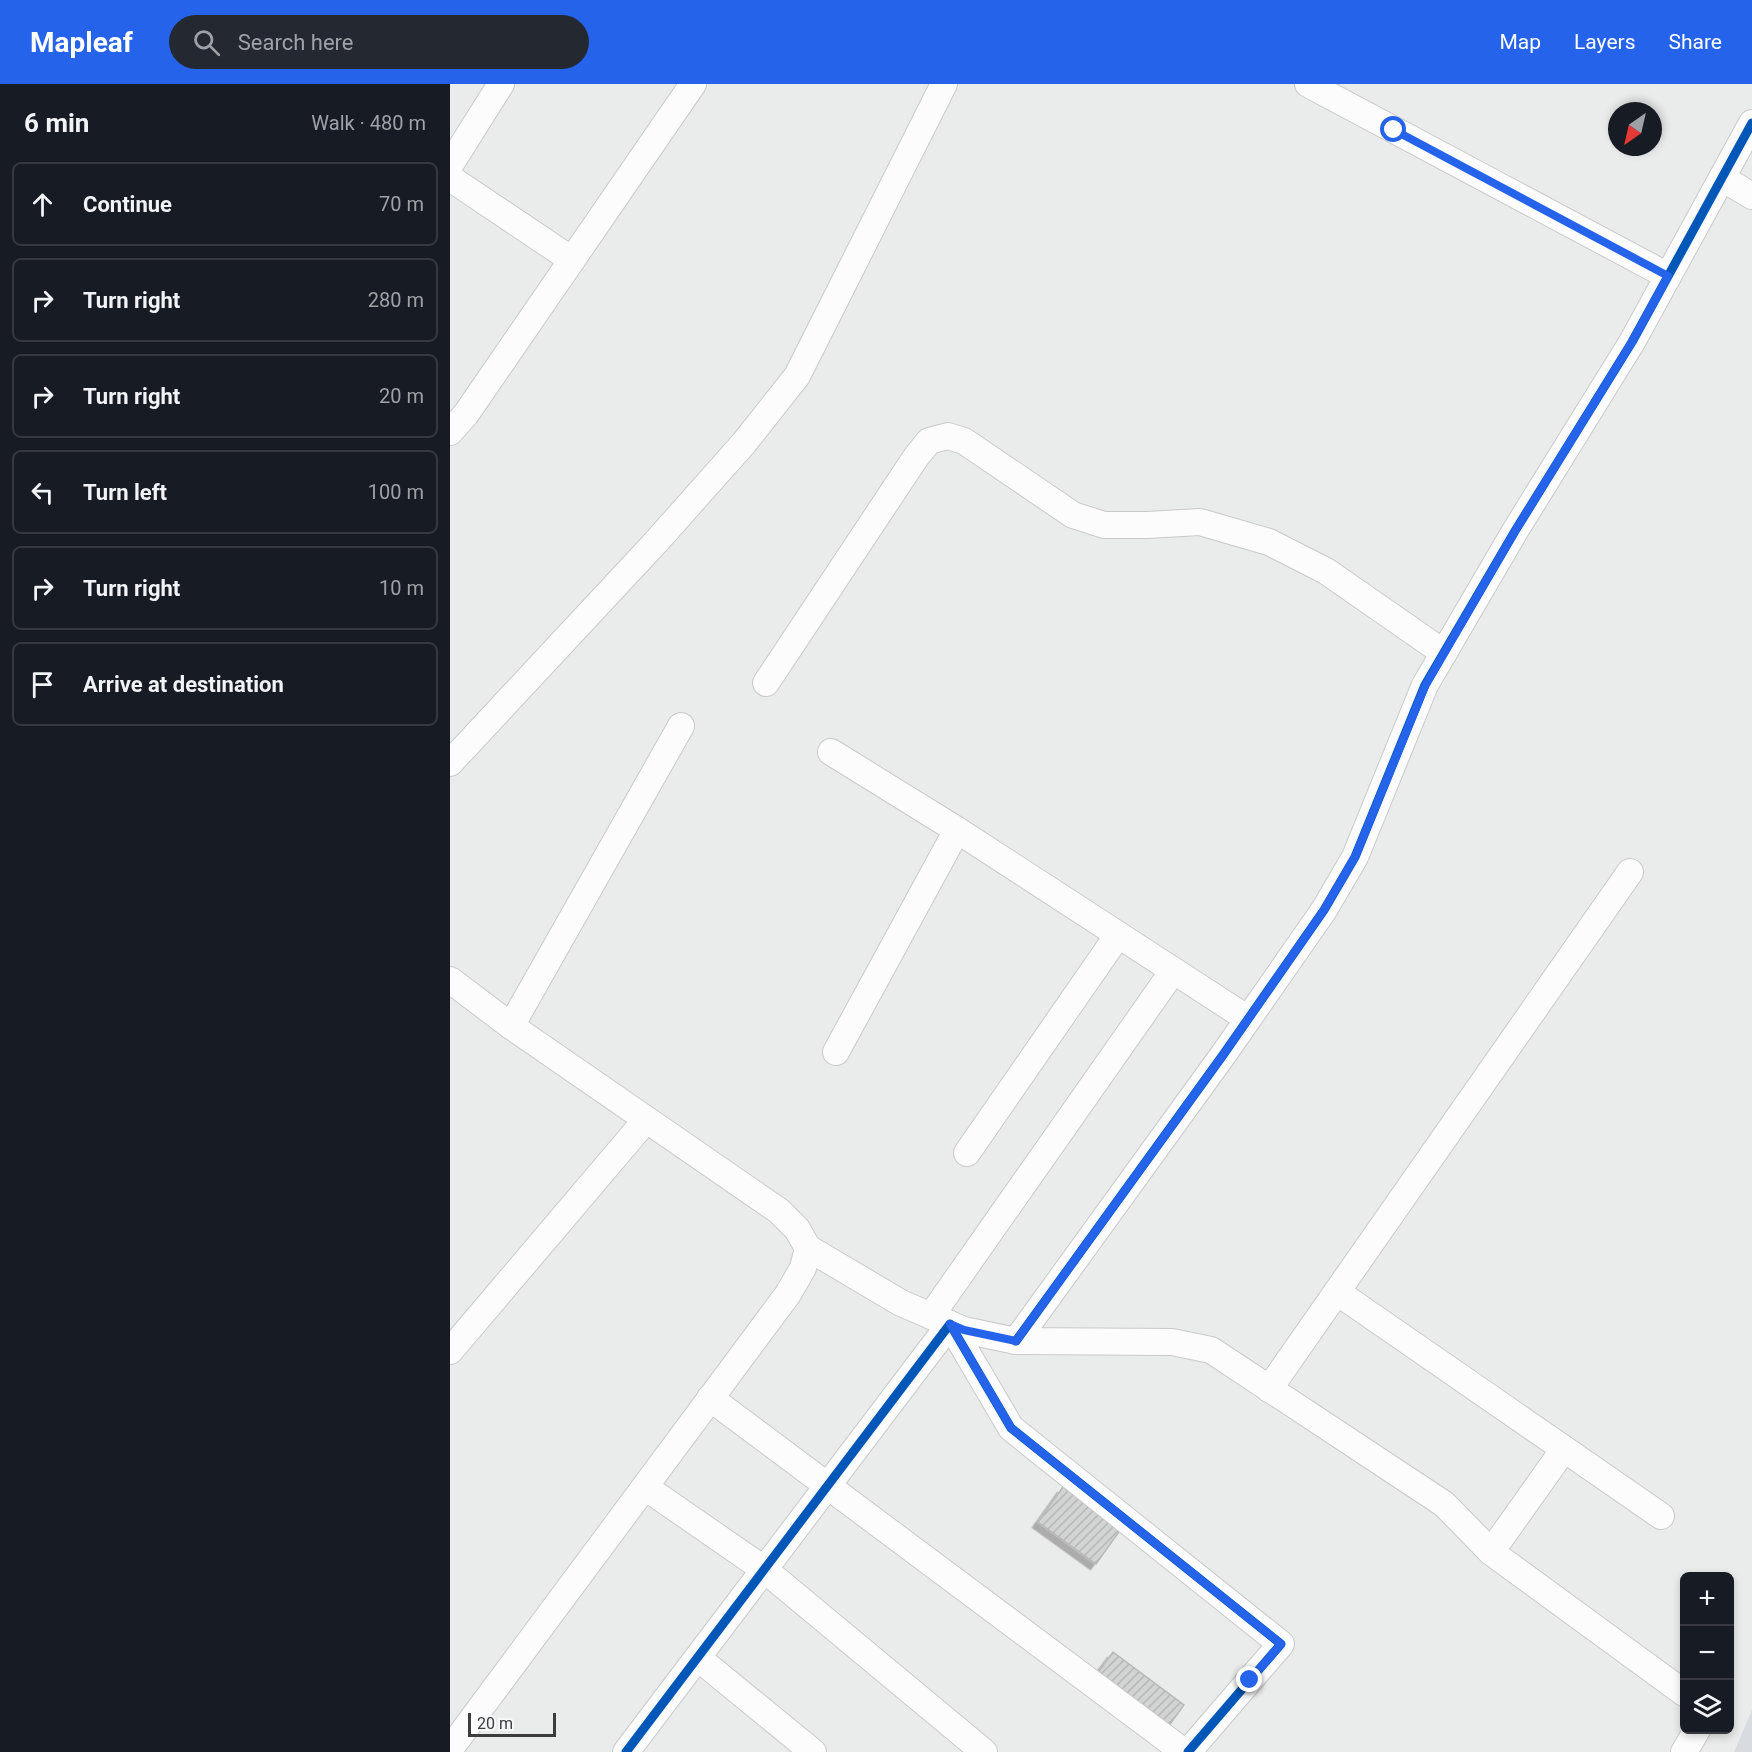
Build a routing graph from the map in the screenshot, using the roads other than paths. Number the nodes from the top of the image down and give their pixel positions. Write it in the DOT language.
graph roads {
  1 [pos="501,84"];
  2 [pos="693,84"];
  3 [pos="944,84"];
  4 [pos="1310,84"];
  5 [pos="1752,123"];
  6 [pos="450,165"];
  7 [pos="450,178"];
  8 [pos="1722,178"];
  9 [pos="1752,196"];
  10 [pos="572,260"];
  11 [pos="1668,276"];
  12 [pos="450,432"];
  13 [pos="1444,653"];
  14 [pos="766,683"];
  15 [pos="681,726"];
  16 [pos="831,752"];
  17 [pos="450,763"];
  18 [pos="957,830"];
  19 [pos="1630,872"];
  20 [pos="1118,935"];
  21 [pos="1173,971"];
  22 [pos="450,980"];
  23 [pos="1248,1019"];
  24 [pos="511,1026"];
  25 [pos="836,1052"];
  26 [pos="646,1119"];
  27 [pos="967,1153"];
  28 [pos="808,1248"];
  29 [pos="1337,1292"];
  30 [pos="940,1320"];
  31 [pos="1016,1341"];
  32 [pos="450,1351"];
  33 [pos="1269,1389"];
  34 [pos="710,1398"];
  35 [pos="1564,1449"];
  36 [pos="828,1485"];
  37 [pos="645,1487"];
  38 [pos="1661,1516"];
  39 [pos="1491,1552"];
  40 [pos="765,1570"];
  41 [pos="698,1658"];
  42 [pos="1680,1690"];
  43 [pos="1695,1734"];
  44 [pos="450,1749"];
  45 [pos="626,1752"];
  46 [pos="813,1752"];
  47 [pos="984,1752"];
  48 [pos="1186,1752"];
  49 [pos="1684,1752"];
  1 -- 6 [label="street"];
  2 -- 10 [label="street"];
  3 -- 17 [label="street"];
  4 -- 11 [label="street"];
  5 -- 8 [label="street"];
  7 -- 10 [label="street"];
  8 -- 9 [label="street"];
  8 -- 11 [label="street"];
  10 -- 12 [label="street"];
  11 -- 13 [label="street"];
  13 -- 14 [label="street"];
  13 -- 23 [label="street"];
  15 -- 24 [label="street"];
  16 -- 18 [label="street"];
  18 -- 20 [label="street"];
  18 -- 25 [label="street"];
  19 -- 29 [label="street"];
  20 -- 21 [label="street"];
  20 -- 27 [label="street"];
  21 -- 23 [label="street"];
  21 -- 30 [label="street"];
  22 -- 24 [label="street"];
  23 -- 31 [label="street"];
  24 -- 26 [label="street"];
  26 -- 28 [label="street"];
  26 -- 32 [label="street"];
  28 -- 30 [label="street"];
  28 -- 34 [label="street"];
  29 -- 33 [label="street"];
  29 -- 35 [label="street"];
  30 -- 31 [label="street"];
  30 -- 36 [label="street"];
  30 -- 48 [label="street"];
  31 -- 33 [label="street"];
  33 -- 39 [label="street"];
  34 -- 36 [label="street"];
  34 -- 37 [label="street"];
  35 -- 38 [label="street"];
  35 -- 39 [label="street"];
  36 -- 40 [label="street"];
  36 -- 48 [label="street"];
  37 -- 40 [label="street"];
  37 -- 44 [label="street"];
  39 -- 42 [label="street"];
  40 -- 41 [label="street"];
  40 -- 47 [label="street"];
  41 -- 45 [label="street"];
  41 -- 46 [label="street"];
  43 -- 49 [label="street"];
}
